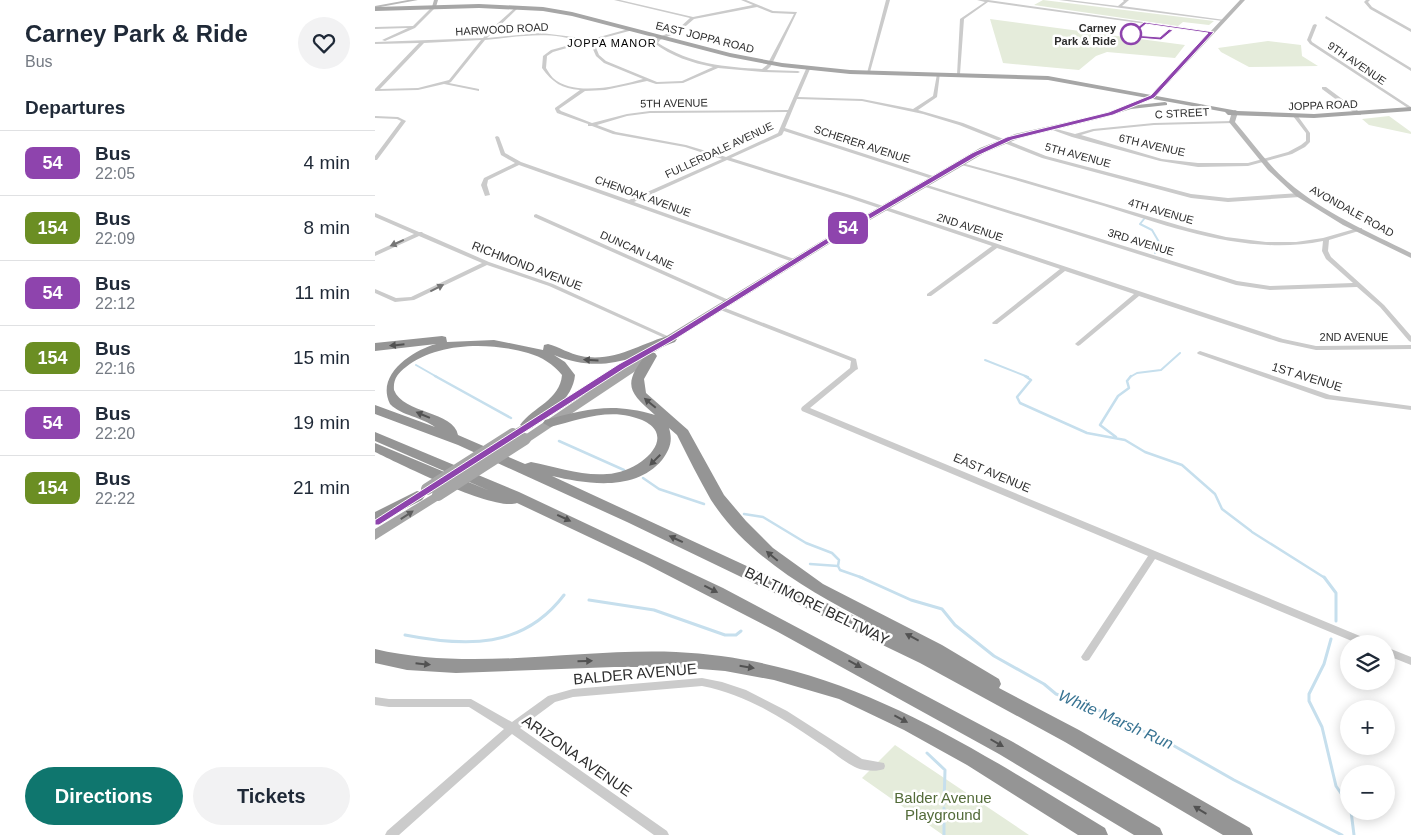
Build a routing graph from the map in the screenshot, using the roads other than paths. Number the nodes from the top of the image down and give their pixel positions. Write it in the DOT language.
graph roads {
  1 [pos="416,0"];
  2 [pos="436,0"];
  3 [pos="616,0"];
  4 [pos="743,0"];
  5 [pos="888,0"];
  6 [pos="979,0"];
  7 [pos="1062,0"];
  8 [pos="1125,0"];
  9 [pos="1243,0"];
  10 [pos="1368,0"];
  11 [pos="988,1"];
  12 [pos="756,6"];
  13 [pos="435,7"];
  14 [pos="375,8"];
  15 [pos="517,8"];
  16 [pos="1119,8"];
  17 [pos="693,18"];
  18 [pos="1326,18"];
  19 [pos="1223,20"];
  20 [pos="1315,24"];
  21 [pos="413,27"];
  22 [pos="375,28"];
  23 [pos="631,29"];
  24 [pos="1411,31"];
  25 [pos="1212,32"];
  26 [pos="661,37"];
  27 [pos="485,39"];
  28 [pos="423,41"];
  29 [pos="587,42"];
  30 [pos="376,43"];
  31 [pos="769,63"];
  32 [pos="716,67"];
  33 [pos="808,68"];
  34 [pos="1411,70"];
  35 [pos="763,71"];
  36 [pos="798,72"];
  37 [pos="868,72"];
  38 [pos="939,74"];
  39 [pos="959,74"];
  40 [pos="1032,78"];
  41 [pos="645,80"];
  42 [pos="445,83"];
  43 [pos="679,83"];
  44 [pos="689,86"];
  45 [pos="1324,88"];
  46 [pos="375,90"];
  47 [pos="477,90"];
  48 [pos="583,90"];
  49 [pos="1107,91"];
  50 [pos="796,98"];
  51 [pos="1150,98"];
  52 [pos="1178,105"];
  53 [pos="1130,107"];
  54 [pos="1411,109"];
  55 [pos="790,111"];
  56 [pos="914,111"];
  57 [pos="1235,112"];
  58 [pos="1359,114"];
  59 [pos="1295,116"];
  60 [pos="375,117"];
  61 [pos="1232,122"];
  62 [pos="590,125"];
  63 [pos="1049,128"];
  64 [pos="783,129"];
  65 [pos="1074,136"];
  66 [pos="497,137"];
  67 [pos="1002,141"];
  68 [pos="726,158"];
  69 [pos="375,159"];
  70 [pos="1264,160"];
  71 [pos="519,163"];
  72 [pos="961,163"];
  73 [pos="934,178"];
  74 [pos="922,185"];
  75 [pos="487,195"];
  76 [pos="1300,195"];
  77 [pos="630,202"];
  78 [pos="883,208"];
  79 [pos="375,215"];
  80 [pos="536,216"];
  81 [pos="1360,229"];
  82 [pos="420,234"];
  83 [pos="1326,240"];
  84 [pos="996,246"];
  85 [pos="375,254"];
  86 [pos="1411,256"];
  87 [pos="795,261"];
  88 [pos="487,263"];
  89 [pos="1063,269"];
  90 [pos="1359,285"];
  91 [pos="375,291"];
  92 [pos="1137,294"];
  93 [pos="929,296"];
  94 [pos="729,302"];
  95 [pos="719,308"];
  96 [pos="995,323"];
  97 [pos="671,338"];
  98 [pos="1411,340"];
  99 [pos="1078,344"];
  100 [pos="375,347"];
  101 [pos="1411,347"];
  102 [pos="1201,353"];
  103 [pos="651,356"];
  104 [pos="1411,408"];
  105 [pos="375,409"];
  106 [pos="550,423"];
  107 [pos="527,425"];
  108 [pos="375,436"];
  109 [pos="463,442"];
  110 [pos="375,447"];
  111 [pos="505,462"];
  112 [pos="427,493"];
  113 [pos="537,506"];
  114 [pos="375,521"];
  115 [pos="375,536"];
  116 [pos="1153,555"];
  117 [pos="1347,635"];
  118 [pos="1395,655"];
  119 [pos="375,656"];
  120 [pos="1086,657"];
  121 [pos="1411,661"];
  122 [pos="375,701"];
  123 [pos="512,728"];
  124 [pos="1072,736"];
  125 [pos="880,766"];
  126 [pos="391,835"];
  127 [pos="663,835"];
  128 [pos="1097,835"];
  129 [pos="1153,835"];
  130 [pos="1242,835"];
  1 -- 14 [label="main road"];
  2 -- 13 [label="main road"];
  3 -- 17 [label="street"];
  4 -- 12 [label="street"];
  5 -- 37 [label="street"];
  6 -- 11 [label="street"];
  7 -- 16 [label="street"];
  8 -- 16 [label="street"];
  9 -- 19 [label="main road"];
  10 -- 24 [label="street"];
  11 -- 25 [label="street"];
  11 -- 39 [label="street"];
  12 -- 17 [label="street"];
  12 -- 31 [label="street"];
  13 -- 14 [label="main road, EAST JOPPA ROAD"];
  13 -- 15 [label="main road, EAST JOPPA ROAD"];
  13 -- 21 [label="street"];
  15 -- 23 [label="main road, EAST JOPPA ROAD"];
  15 -- 27 [label="street"];
  16 -- 19 [label="street"];
  17 -- 26 [label="street"];
  18 -- 34 [label="street"];
  19 -- 25 [label="main road"];
  20 -- 54 [label="street, 9TH AVENUE"];
  21 -- 22 [label="street"];
  21 -- 30 [label="street"];
  23 -- 26 [label="main road, EAST JOPPA ROAD"];
  23 -- 29 [label="street"];
  25 -- 51 [label="main road"];
  26 -- 31 [label="main road, EAST JOPPA ROAD"];
  26 -- 32 [label="street"];
  27 -- 28 [label="street, HARWOOD ROAD"];
  27 -- 29 [label="street, HARWOOD ROAD"];
  27 -- 42 [label="street"];
  28 -- 30 [label="street, HARWOOD ROAD"];
  28 -- 46 [label="street"];
  29 -- 41 [label="street"];
  29 -- 48 [label="street"];
  31 -- 33 [label="main road, EAST JOPPA ROAD"];
  31 -- 35 [label="street"];
  32 -- 35 [label="street"];
  32 -- 43 [label="street"];
  33 -- 37 [label="main road, EAST JOPPA ROAD"];
  33 -- 50 [label="street, FULLERDALE AVENUE"];
  35 -- 36 [label="street"];
  37 -- 38 [label="main road, EAST JOPPA ROAD"];
  38 -- 39 [label="main road, EAST JOPPA ROAD"];
  38 -- 56 [label="street"];
  39 -- 40 [label="main road, EAST JOPPA ROAD"];
  40 -- 49 [label="main road, EAST JOPPA ROAD"];
  40 -- 51 [label="main road, EAST JOPPA ROAD"];
  41 -- 43 [label="street"];
  41 -- 48 [label="street"];
  42 -- 46 [label="street"];
  42 -- 47 [label="street"];
  43 -- 44 [label="street"];
  45 -- 58 [label="street"];
  48 -- 62 [label="street, 2ND AVENUE"];
  49 -- 51 [label="main road, EAST JOPPA ROAD"];
  49 -- 53 [label="main road"];
  50 -- 55 [label="street, FULLERDALE AVENUE"];
  50 -- 56 [label="street, 5TH AVENUE"];
  51 -- 52 [label="main road, JOPPA ROAD"];
  51 -- 53 [label="main road"];
  51 -- 57 [label="main road, JOPPA ROAD"];
  52 -- 53 [label="main road"];
  52 -- 57 [label="main road, JOPPA ROAD"];
  53 -- 63 [label="main road"];
  54 -- 58 [label="main road, JOPPA ROAD"];
  55 -- 62 [label="street, 5TH AVENUE"];
  55 -- 64 [label="street, FULLERDALE AVENUE"];
  56 -- 67 [label="street, 5TH AVENUE"];
  57 -- 59 [label="main road, JOPPA ROAD"];
  57 -- 61 [label="main road"];
  58 -- 59 [label="main road, JOPPA ROAD"];
  59 -- 70 [label="street, 6TH AVENUE"];
  60 -- 69 [label="street"];
  61 -- 65 [label="street, C STREET"];
  61 -- 70 [label="main road, AVONDALE ROAD"];
  62 -- 68 [label="street, 2ND AVENUE"];
  63 -- 65 [label="street, 6TH AVENUE"];
  63 -- 67 [label="main road"];
  64 -- 68 [label="street, FULLERDALE AVENUE"];
  64 -- 73 [label="street, SCHERER AVENUE"];
  65 -- 70 [label="street, 6TH AVENUE"];
  66 -- 71 [label="street, CHENOAK AVENUE"];
  67 -- 72 [label="main road"];
  67 -- 76 [label="street, 5TH AVENUE"];
  68 -- 77 [label="street, FULLERDALE AVENUE"];
  68 -- 78 [label="street, 2ND AVENUE"];
  70 -- 76 [label="main road, AVONDALE ROAD"];
  71 -- 75 [label="street"];
  71 -- 77 [label="street, CHENOAK AVENUE"];
  72 -- 73 [label="main road"];
  72 -- 83 [label="street, 4TH AVENUE"];
  73 -- 74 [label="main road"];
  74 -- 78 [label="main road"];
  74 -- 90 [label="street, 3RD AVENUE"];
  76 -- 81 [label="main road, AVONDALE ROAD"];
  77 -- 87 [label="street, CHENOAK AVENUE"];
  78 -- 84 [label="street, 2ND AVENUE"];
  78 -- 87 [label="main road"];
  79 -- 82 [label="street, RICHMOND AVENUE"];
  80 -- 94 [label="street, DUNCAN LANE"];
  81 -- 83 [label="street, 4TH AVENUE"];
  81 -- 86 [label="main road, AVONDALE ROAD"];
  82 -- 85 [label="street, one-way"];
  82 -- 88 [label="street, RICHMOND AVENUE"];
  83 -- 90 [label="street"];
  84 -- 89 [label="street, 2ND AVENUE"];
  84 -- 93 [label="street"];
  87 -- 94 [label="main road"];
  91 -- 88 [label="street, one-way"];
  88 -- 97 [label="street, RICHMOND AVENUE"];
  89 -- 92 [label="street, 2ND AVENUE"];
  89 -- 96 [label="street"];
  90 -- 98 [label="street"];
  92 -- 99 [label="street"];
  92 -- 101 [label="street, 2ND AVENUE"];
  94 -- 95 [label="main road"];
  95 -- 97 [label="main road"];
  95 -- 116 [label="street, EAST AVENUE"];
  97 -- 100 [label="highway, one-way"];
  97 -- 103 [label="main road"];
  97 -- 107 [label="main road"];
  102 -- 104 [label="street, 1ST AVENUE"];
  103 -- 106 [label="main road"];
  124 -- 103 [label="highway, one-way"];
  105 -- 109 [label="highway, BALTIMORE BELTWAY"];
  106 -- 111 [label="highway, one-way"];
  106 -- 112 [label="main road, bridge"];
  109 -- 107 [label="highway, one-way"];
  107 -- 112 [label="main road, bridge"];
  108 -- 113 [label="highway"];
  109 -- 111 [label="highway, BALTIMORE BELTWAY"];
  110 -- 113 [label="highway"];
  124 -- 111 [label="highway, BALTIMORE BELTWAY, one-way"];
  112 -- 114 [label="highway"];
  115 -- 112 [label="main road, one-way"];
  113 -- 129 [label="highway, one-way"];
  116 -- 117 [label="street, EAST AVENUE"];
  116 -- 120 [label="street"];
  118 -- 121 [label="street"];
  119 -- 128 [label="highway, one-way"];
  122 -- 123 [label="street, ARIZONA AVENUE"];
  123 -- 125 [label="street, BALDER AVENUE"];
  123 -- 126 [label="street, BALDER AVENUE"];
  123 -- 127 [label="street, ARIZONA AVENUE"];
  130 -- 124 [label="highway, BALTIMORE BELTWAY, one-way"];
}
